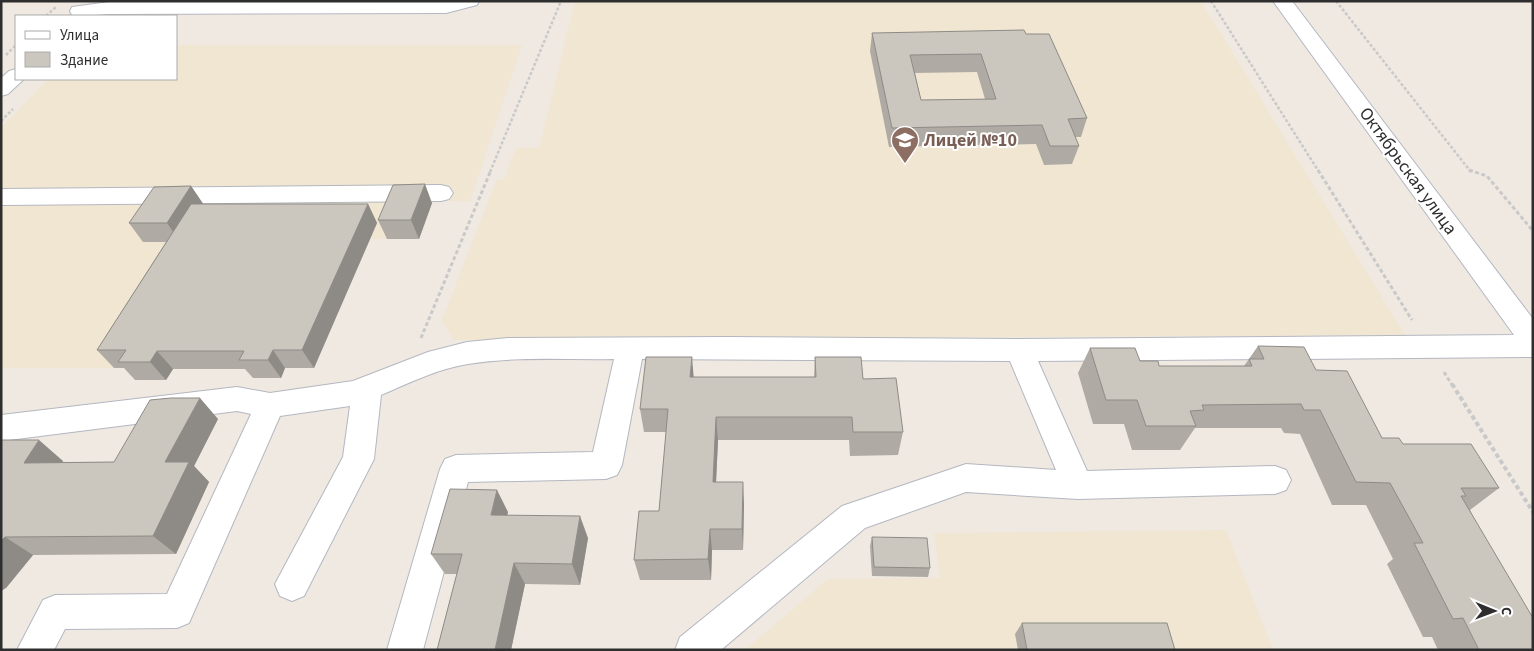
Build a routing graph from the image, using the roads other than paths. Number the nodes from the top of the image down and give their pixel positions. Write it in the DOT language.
graph roads {
  1 [pos="470,1"];
  2 [pos="1282,1"];
  3 [pos="80,9"];
  4 [pos="15,76"];
  5 [pos="1,90"];
  6 [pos="441,193"];
  7 [pos="1,197"];
  8 [pos="1533,340"];
  9 [pos="1533,346"];
  10 [pos="630,348"];
  11 [pos="1019,350"];
  12 [pos="368,388"];
  13 [pos="270,405"];
  14 [pos="1,428"];
  15 [pos="1275,480"];
  16 [pos="1078,485"];
  17 [pos="292,584"];
  18 [pos="35,650"];
  19 [pos="405,650"];
  20 [pos="693,650"];
  1 -- 3 [label="street"];
  2 -- 8 [label="street, Октябрьская улица"];
  4 -- 5 [label="street"];
  6 -- 7 [label="street"];
  9 -- 11 [label="street"];
  10 -- 11 [label="street"];
  10 -- 12 [label="street"];
  10 -- 19 [label="street"];
  11 -- 16 [label="street"];
  12 -- 13 [label="street"];
  12 -- 17 [label="street"];
  13 -- 14 [label="street"];
  13 -- 18 [label="street"];
  15 -- 16 [label="street"];
  16 -- 20 [label="street"];
}
